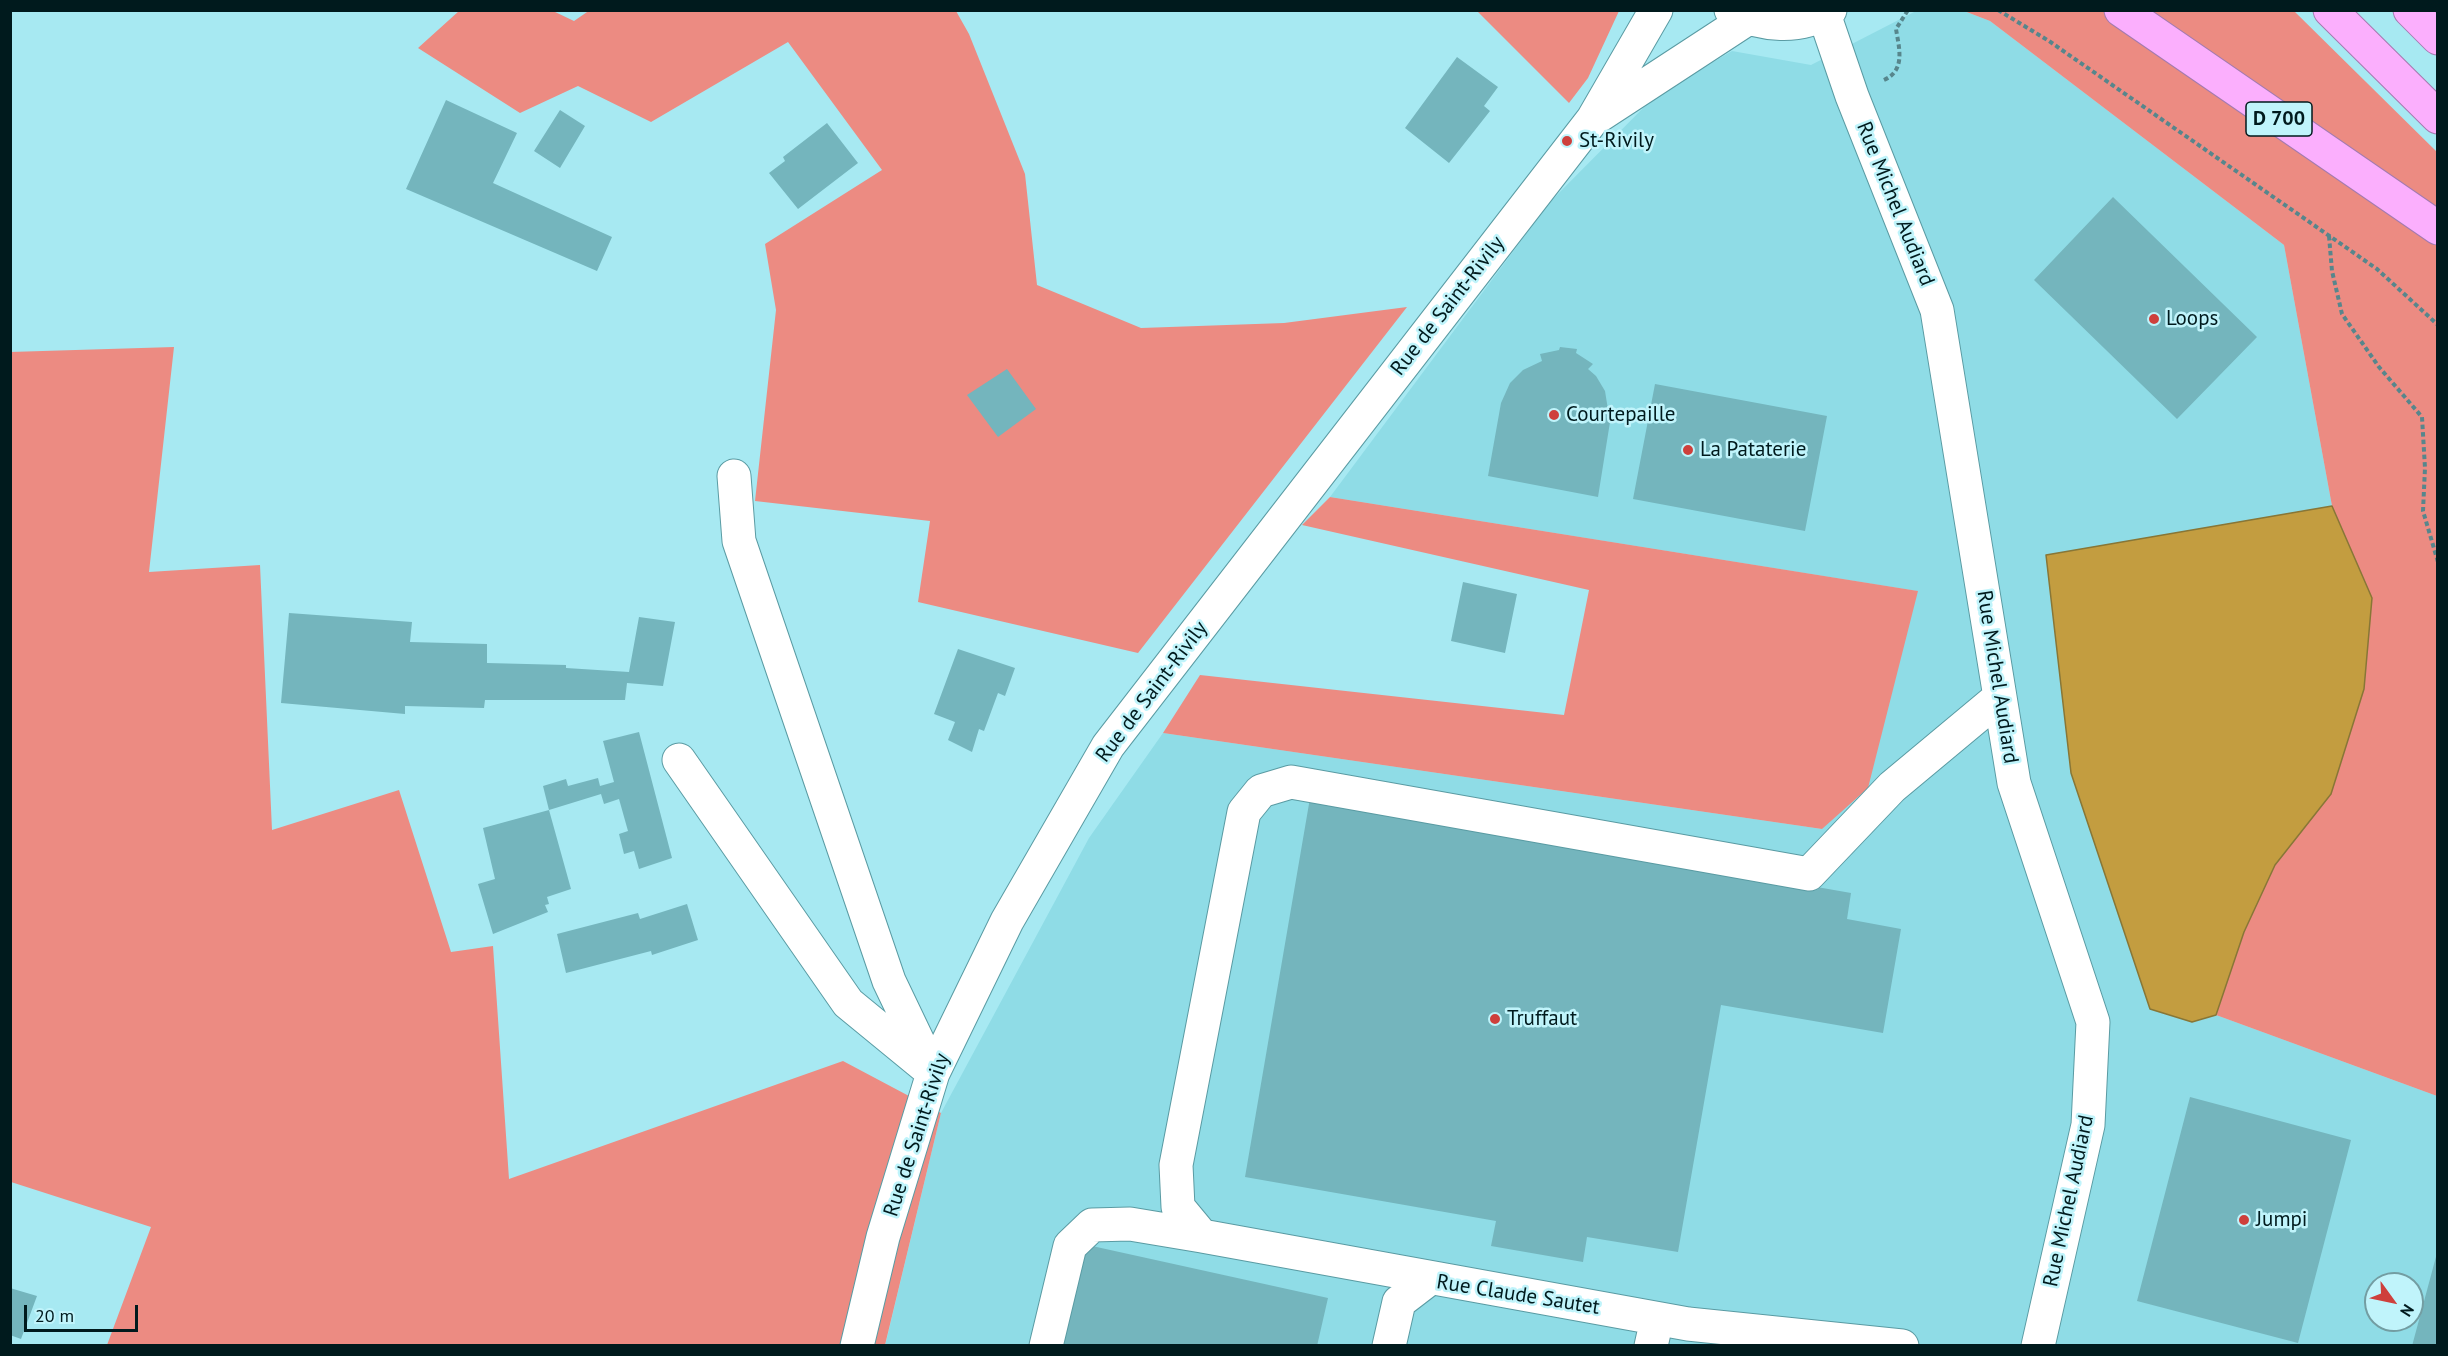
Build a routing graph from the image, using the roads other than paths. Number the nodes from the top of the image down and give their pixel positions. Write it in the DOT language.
graph roads {
  1 [pos="1656,10"];
  2 [pos="2121,10"];
  3 [pos="2330,10"];
  4 [pos="2410,10"];
  5 [pos="1827,12"];
  6 [pos="1739,15"];
  7 [pos="2438,38"];
  8 [pos="2438,117"];
  9 [pos="1593,119"];
  10 [pos="2438,228"];
  11 [pos="734,476"];
  12 [pos="2000,697"];
  13 [pos="679,760"];
  14 [pos="933,1073"];
  15 [pos="1202,1236"];
  16 [pos="1429,1279"];
  17 [pos="1665,1330"];
  18 [pos="857,1346"];
  19 [pos="1047,1346"];
  20 [pos="1389,1346"];
  21 [pos="1740,1346"];
  22 [pos="1902,1346"];
  23 [pos="2038,1346"];
  1 -- 9 [label="street, Rue de Saint-Rivily"];
  2 -- 10 [label="highway, D 700"];
  3 -- 8 [label="highway"];
  4 -- 7 [label="highway"];
  5 -- 6 [label="street"];
  5 -- 12 [label="street, Rue Michel Audiard"];
  6 -- 9 [label="street, Rue de Saint-Rivily"];
  9 -- 14 [label="street, Rue de Saint-Rivily"];
  11 -- 14 [label="street"];
  12 -- 15 [label="street"];
  12 -- 23 [label="street, Rue Michel Audiard"];
  13 -- 14 [label="street"];
  14 -- 18 [label="street, Rue de Saint-Rivily"];
  15 -- 16 [label="street"];
  15 -- 19 [label="street"];
  16 -- 17 [label="street, Rue Claude Sautet"];
  16 -- 20 [label="street, Rue Claude Sautet"];
  17 -- 21 [label="street"];
  17 -- 22 [label="street"];
}
